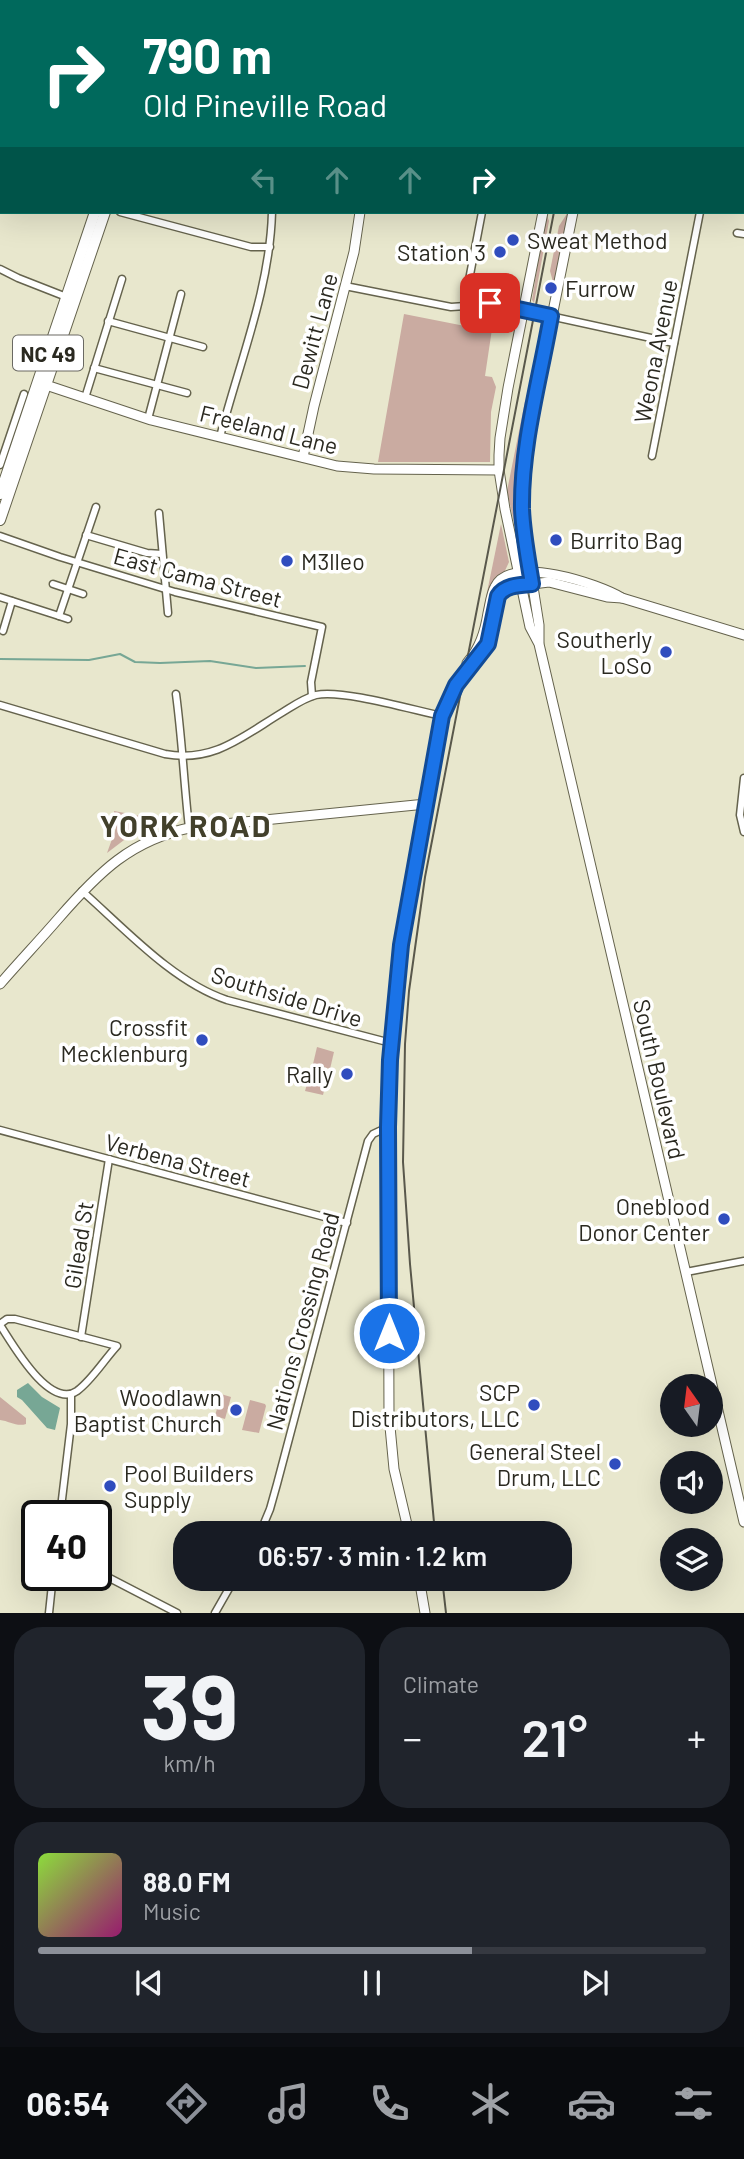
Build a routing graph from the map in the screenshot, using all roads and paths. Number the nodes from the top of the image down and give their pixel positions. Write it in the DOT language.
graph roads {
  1 [pos="94,214"];
  2 [pos="104,214"];
  3 [pos="138,214"];
  4 [pos="271,214"];
  5 [pos="360,214"];
  6 [pos="482,214"];
  7 [pos="543,214"];
  8 [pos="573,214"];
  9 [pos="700,214"];
  10 [pos="270,247"];
  11 [pos="0,269"];
  12 [pos="121,279"];
  13 [pos="345,286"];
  14 [pos="181,294"];
  15 [pos="70,298"];
  16 [pos="464,306"];
  17 [pos="524,310"];
  18 [pos="551,316"];
  19 [pos="108,321"];
  20 [pos="170,338"];
  21 [pos="674,343"];
  22 [pos="203,347"];
  23 [pos="94,368"];
  24 [pos="42,383"];
  25 [pos="157,385"];
  26 [pos="187,393"];
  27 [pos="24,394"];
  28 [pos="85,398"];
  29 [pos="148,419"];
  30 [pos="220,436"];
  31 [pos="652,456"];
  32 [pos="303,457"];
  33 [pos="0,466"];
  34 [pos="499,470"];
  35 [pos="0,494"];
  36 [pos="96,507"];
  37 [pos="159,513"];
  38 [pos="1,514"];
  39 [pos="86,535"];
  40 [pos="0,536"];
  41 [pos="162,554"];
  42 [pos="77,562"];
  43 [pos="519,572"];
  44 [pos="530,572"];
  45 [pos="53,584"];
  46 [pos="532,584"];
  47 [pos="522,585"];
  48 [pos="67,589"];
  49 [pos="165,589"];
  50 [pos="83,594"];
  51 [pos="0,597"];
  52 [pos="622,597"];
  53 [pos="12,600"];
  54 [pos="168,613"];
  55 [pos="59,615"];
  56 [pos="68,619"];
  57 [pos="3,631"];
  58 [pos="744,635"];
  59 [pos="539,644"];
  60 [pos="176,694"];
  61 [pos="312,696"];
  62 [pos="0,705"];
  63 [pos="442,716"];
  64 [pos="181,756"];
  65 [pos="744,778"];
  66 [pos="426,804"];
  67 [pos="189,828"];
  68 [pos="744,832"];
  69 [pos="82,891"];
  70 [pos="0,984"];
  71 [pos="391,1044"];
  72 [pos="388,1127"];
  73 [pos="0,1130"];
  74 [pos="109,1159"];
  75 [pos="347,1223"];
  76 [pos="744,1261"];
  77 [pos="686,1272"];
  78 [pos="0,1325"];
  79 [pos="81,1337"];
  80 [pos="71,1394"];
  81 [pos="62,1500"];
  82 [pos="264,1521"];
  83 [pos="405,1521"];
  84 [pos="744,1522"];
  85 [pos="112,1579"];
  86 [pos="51,1591"];
  87 [pos="228,1591"];
  88 [pos="421,1591"];
  89 [pos="49,1613"];
  90 [pos="177,1613"];
  91 [pos="215,1613"];
  92 [pos="425,1613"];
  1 -- 15 [label="main road, NC 49"];
  2 -- 15 [label="main road, NC 49"];
  3 -- 10 [label="street"];
  4 -- 10 [label="street"];
  5 -- 13 [label="street, Dewitt Lane"];
  6 -- 16 [label="street"];
  7 -- 17 [label="street, South Boulevard"];
  8 -- 18 [label="street, South Boulevard"];
  9 -- 21 [label="street, Weona Avenue"];
  10 -- 30 [label="street"];
  11 -- 15 [label="street"];
  12 -- 19 [label="street"];
  13 -- 16 [label="street"];
  13 -- 32 [label="street, Dewitt Lane"];
  14 -- 20 [label="street"];
  15 -- 24 [label="main road, NC 49"];
  16 -- 17 [label="street"];
  17 -- 18 [label="street"];
  17 -- 34 [label="street, South Boulevard"];
  18 -- 21 [label="street"];
  18 -- 44 [label="street, South Boulevard"];
  19 -- 20 [label="street"];
  19 -- 23 [label="street"];
  20 -- 22 [label="street"];
  20 -- 25 [label="street"];
  21 -- 31 [label="street, Weona Avenue"];
  23 -- 25 [label="street"];
  23 -- 28 [label="street"];
  24 -- 28 [label="street, Freeland Lane"];
  24 -- 35 [label="main road, NC 49"];
  24 -- 38 [label="main road, NC 49"];
  25 -- 26 [label="street"];
  25 -- 29 [label="street"];
  27 -- 33 [label="street"];
  28 -- 29 [label="street, Freeland Lane"];
  29 -- 30 [label="street, Freeland Lane"];
  30 -- 32 [label="street, Freeland Lane"];
  32 -- 34 [label="street, Freeland Lane"];
  34 -- 43 [label="street, South Boulevard"];
  36 -- 39 [label="street"];
  37 -- 41 [label="street"];
  39 -- 41 [label="street"];
  39 -- 42 [label="street"];
  40 -- 42 [label="street, East Cama Street"];
  41 -- 49 [label="street"];
  42 -- 48 [label="street"];
  42 -- 49 [label="street, East Cama Street"];
  43 -- 44 [label="street"];
  43 -- 47 [label="street, South Boulevard"];
  43 -- 63 [label="street"];
  44 -- 46 [label="street, South Boulevard"];
  44 -- 52 [label="street"];
  45 -- 48 [label="street"];
  46 -- 47 [label="street"];
  46 -- 52 [label="street"];
  46 -- 59 [label="street, South Boulevard"];
  47 -- 59 [label="street, South Boulevard"];
  47 -- 63 [label="street"];
  48 -- 50 [label="street"];
  48 -- 55 [label="street"];
  49 -- 54 [label="street"];
  49 -- 61 [label="street, East Cama Street"];
  51 -- 53 [label="street"];
  52 -- 58 [label="street"];
  53 -- 55 [label="street"];
  53 -- 57 [label="street"];
  55 -- 56 [label="street"];
  59 -- 77 [label="street, South Boulevard"];
  60 -- 64 [label="street"];
  61 -- 63 [label="street"];
  61 -- 64 [label="street"];
  62 -- 64 [label="street"];
  63 -- 66 [label="street"];
  64 -- 67 [label="street"];
  65 -- 68 [label="street"];
  66 -- 67 [label="street"];
  66 -- 71 [label="street"];
  67 -- 69 [label="street"];
  69 -- 70 [label="street"];
  69 -- 71 [label="street, Southside Drive"];
  71 -- 72 [label="street"];
  72 -- 75 [label="street, Nations Crossing Road"];
  72 -- 83 [label="street"];
  73 -- 74 [label="street, Verbena Street"];
  74 -- 75 [label="street, Verbena Street"];
  74 -- 79 [label="street, Gilead St"];
  75 -- 82 [label="street, Nations Crossing Road"];
  76 -- 77 [label="street"];
  77 -- 84 [label="street, South Boulevard"];
  78 -- 79 [label="street"];
  78 -- 80 [label="street"];
  79 -- 80 [label="street"];
  80 -- 81 [label="street"];
  85 -- 90 [label="street"];
  86 -- 89 [label="street"];
  87 -- 91 [label="street"];
  88 -- 92 [label="street"];
}
